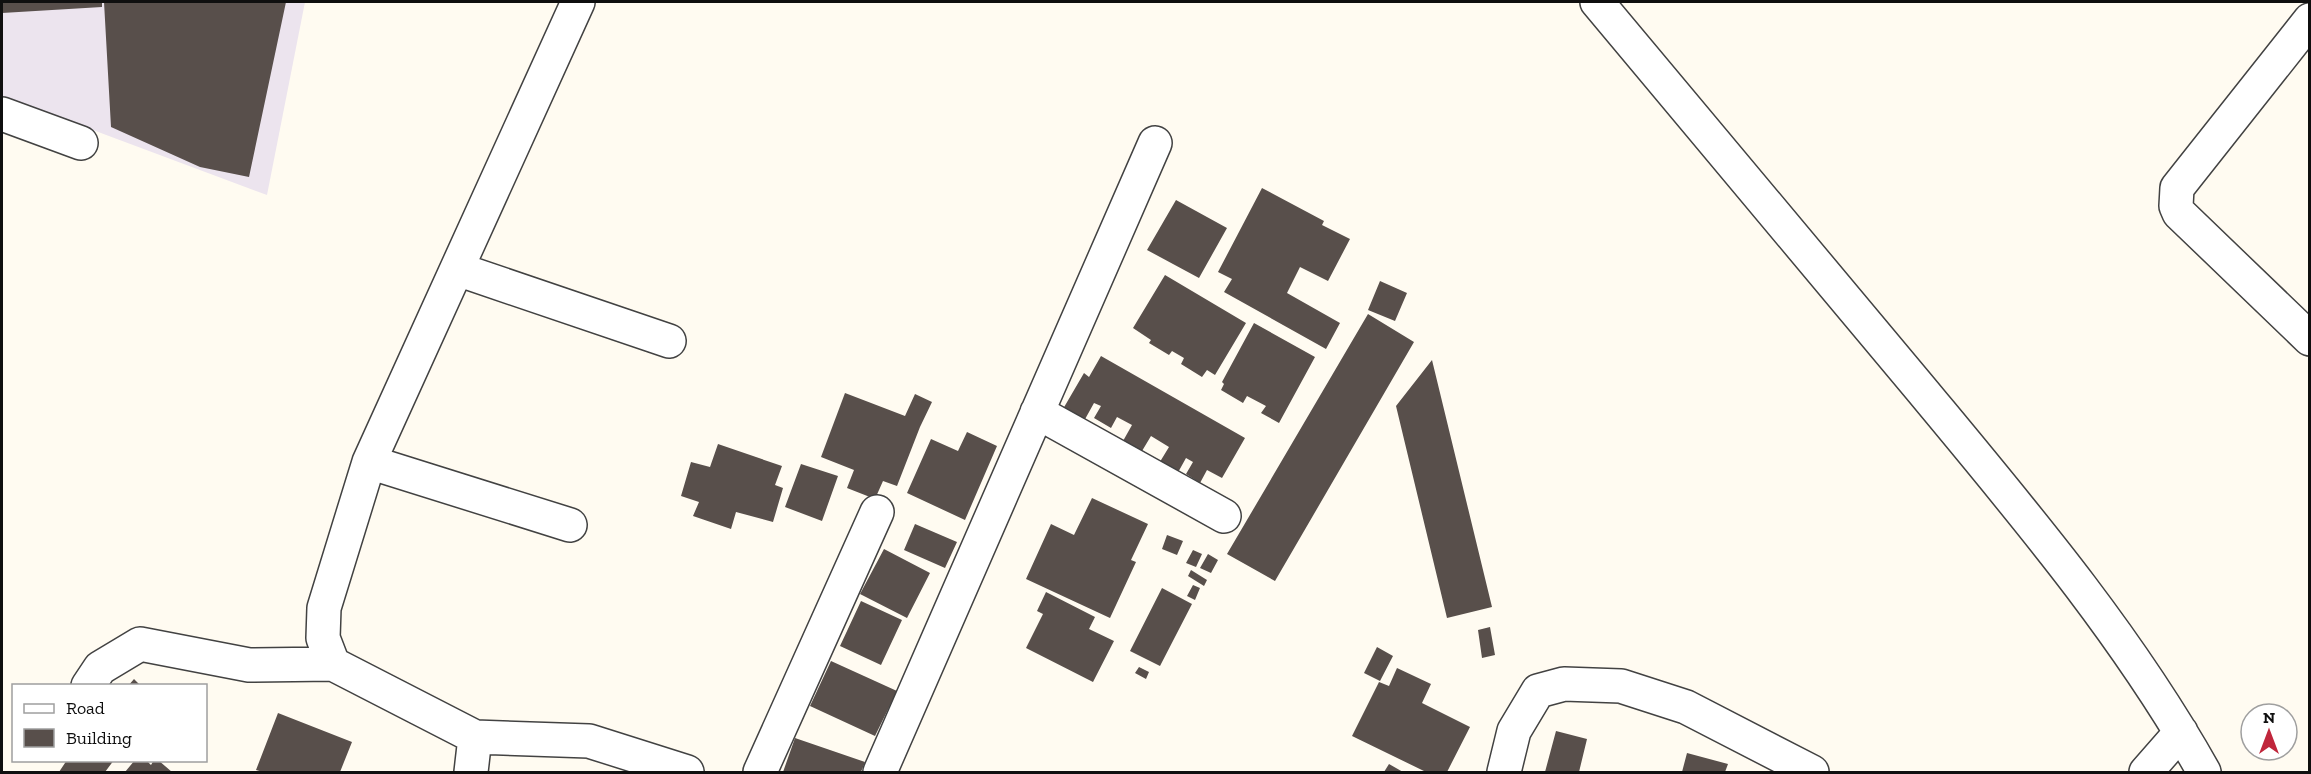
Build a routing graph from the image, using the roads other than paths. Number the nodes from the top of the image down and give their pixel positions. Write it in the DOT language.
graph roads {
  1 [pos="578,2"];
  2 [pos="1598,2"];
  3 [pos="2310,20"];
  4 [pos="2,114"];
  5 [pos="81,143"];
  6 [pos="1155,143"];
  7 [pos="457,269"];
  8 [pos="2310,339"];
  9 [pos="669,341"];
  10 [pos="1037,412"];
  11 [pos="369,462"];
  12 [pos="877,512"];
  13 [pos="1224,516"];
  14 [pos="570,525"];
  15 [pos="333,664"];
  16 [pos="89,684"];
  17 [pos="2181,732"];
  18 [pos="475,737"];
  19 [pos="471,772"];
  20 [pos="687,772"];
  21 [pos="760,772"];
  22 [pos="880,772"];
  23 [pos="1504,772"];
  24 [pos="1812,772"];
  25 [pos="2146,772"];
  26 [pos="2204,772"];
  1 -- 7 [label="street"];
  2 -- 17 [label="street"];
  3 -- 8 [label="street"];
  4 -- 5 [label="street"];
  6 -- 10 [label="street"];
  7 -- 9 [label="street"];
  7 -- 11 [label="street"];
  10 -- 13 [label="street"];
  10 -- 22 [label="street"];
  11 -- 14 [label="street"];
  11 -- 15 [label="street"];
  12 -- 21 [label="street"];
  15 -- 16 [label="street"];
  15 -- 18 [label="street"];
  17 -- 25 [label="street"];
  17 -- 26 [label="street"];
  18 -- 19 [label="street"];
  18 -- 20 [label="street"];
  23 -- 24 [label="street"];
}
